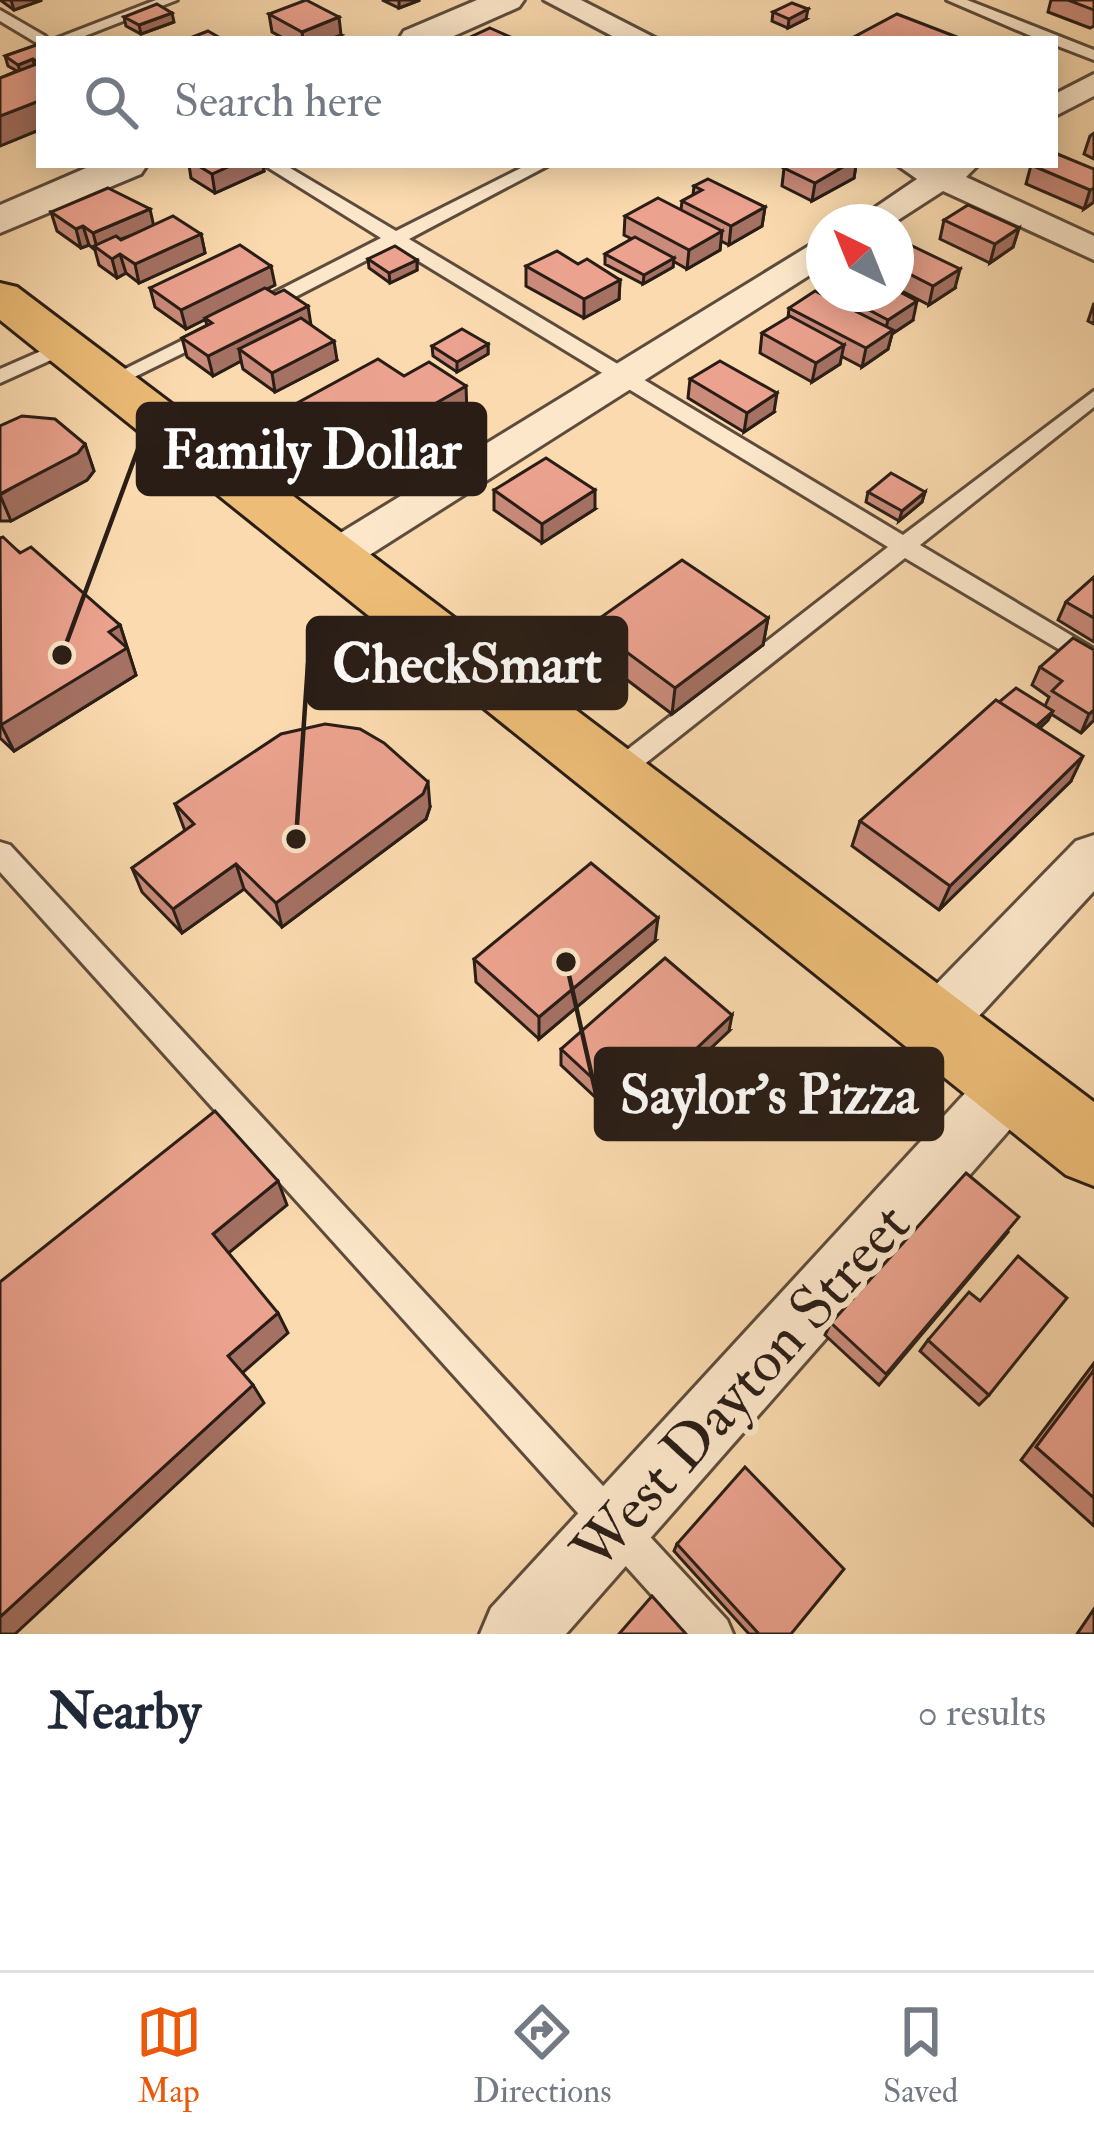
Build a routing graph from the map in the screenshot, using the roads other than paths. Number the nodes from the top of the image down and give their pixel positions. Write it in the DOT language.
graph roads {
  1 [pos="170,0"];
  2 [pos="507,0"];
  3 [pos="557,0"];
  4 [pos="954,0"];
  5 [pos="0,15"];
  6 [pos="71,36"];
  7 [pos="424,36"];
  8 [pos="635,36"];
  9 [pos="1046,36"];
  10 [pos="36,37"];
  11 [pos="1058,41"];
  12 [pos="36,49"];
  13 [pos="20,55"];
  14 [pos="1094,56"];
  15 [pos="1094,83"];
  16 [pos="1058,105"];
  17 [pos="120,168"];
  18 [pos="278,168"];
  19 [pos="534,168"];
  20 [pos="939,169"];
  21 [pos="894,204"];
  22 [pos="0,220"];
  23 [pos="395,240"];
  24 [pos="1094,249"];
  25 [pos="806,262"];
  26 [pos="0,297"];
  27 [pos="87,364"];
  28 [pos="624,376"];
  29 [pos="0,377"];
  30 [pos="1094,397"];
  31 [pos="905,547"];
  32 [pos="334,556"];
  33 [pos="1094,661"];
  34 [pos="614,774"];
  35 [pos="0,853"];
  36 [pos="1094,856"];
  37 [pos="935,1024"];
  38 [pos="1012,1084"];
  39 [pos="1094,1149"];
  40 [pos="614,1526"];
  41 [pos="517,1634"];
  42 [pos="712,1634"];
  1 -- 6 [label="lane"];
  2 -- 7 [label="street"];
  3 -- 8 [label="street"];
  4 -- 9 [label="lane"];
  5 -- 10 [label="lane"];
  11 -- 14 [label="lane"];
  12 -- 13 [label="lane"];
  15 -- 16 [label="street"];
  17 -- 22 [label="street"];
  18 -- 23 [label="lane"];
  19 -- 23 [label="lane"];
  20 -- 21 [label="street"];
  20 -- 24 [label="street"];
  23 -- 27 [label="lane"];
  23 -- 28 [label="lane"];
  25 -- 28 [label="street"];
  26 -- 27 [label="main road"];
  27 -- 29 [label="lane"];
  27 -- 32 [label="main road"];
  28 -- 31 [label="lane"];
  28 -- 32 [label="street"];
  30 -- 31 [label="lane"];
  31 -- 33 [label="lane"];
  31 -- 34 [label="lane"];
  32 -- 34 [label="main road"];
  34 -- 37 [label="main road"];
  35 -- 40 [label="lane"];
  36 -- 37 [label="street"];
  37 -- 38 [label="main road"];
  38 -- 39 [label="main road"];
  38 -- 40 [label="street, West Dayton Street"];
  40 -- 41 [label="street, West Dayton Street"];
  40 -- 42 [label="lane"];
}
